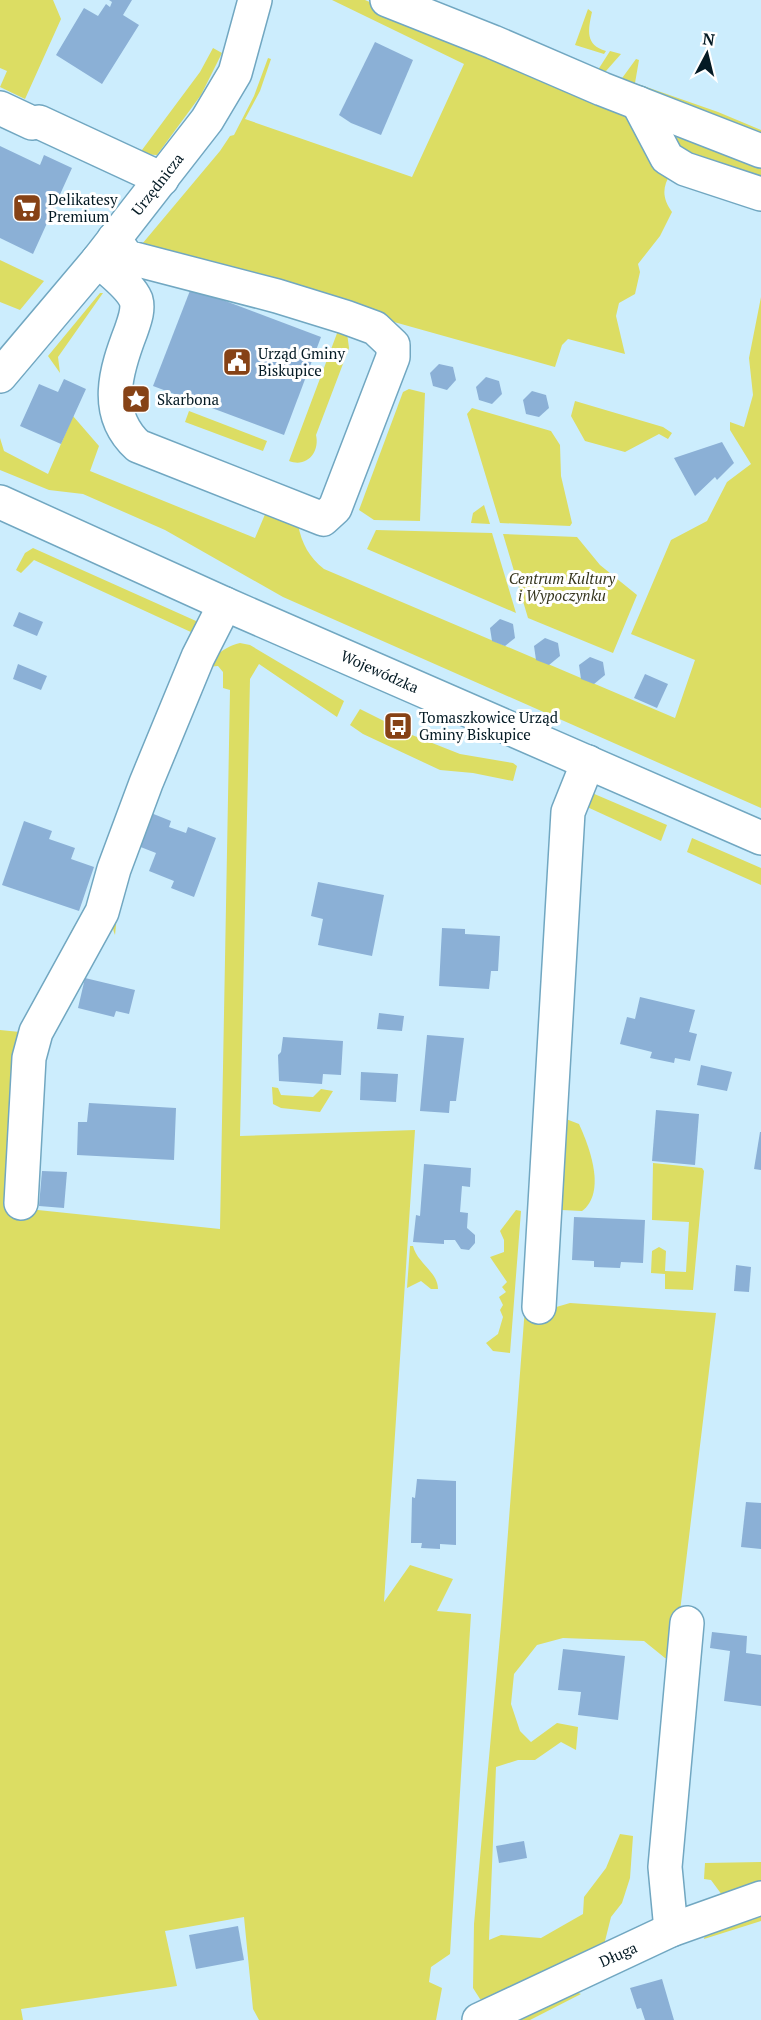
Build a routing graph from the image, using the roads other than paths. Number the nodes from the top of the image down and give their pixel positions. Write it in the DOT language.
graph roads {
  1 [pos="255,0"];
  2 [pos="387,0"];
  3 [pos="638,103"];
  4 [pos="0,108"];
  5 [pos="761,151"];
  6 [pos="162,178"];
  7 [pos="761,194"];
  8 [pos="106,250"];
  9 [pos="0,375"];
  10 [pos="0,502"];
  11 [pos="225,604"];
  12 [pos="588,762"];
  13 [pos="761,838"];
  14 [pos="21,1203"];
  15 [pos="539,1307"];
  16 [pos="687,1623"];
  17 [pos="761,1898"];
  18 [pos="671,1930"];
  19 [pos="479,2020"];
  1 -- 6 [label="street, Urzędnicza"];
  2 -- 3 [label="street"];
  3 -- 5 [label="street"];
  3 -- 7 [label="street"];
  4 -- 6 [label="street"];
  6 -- 8 [label="street, Urzędnicza"];
  8 -- 8 [label="street"];
  8 -- 9 [label="street, Urzędnicza"];
  10 -- 11 [label="street, Wojewódzka"];
  11 -- 12 [label="street, Wojewódzka"];
  11 -- 14 [label="street"];
  12 -- 13 [label="street, Wojewódzka"];
  12 -- 15 [label="street"];
  16 -- 18 [label="street"];
  17 -- 18 [label="street, Długa"];
  18 -- 19 [label="street, Długa"];
}
